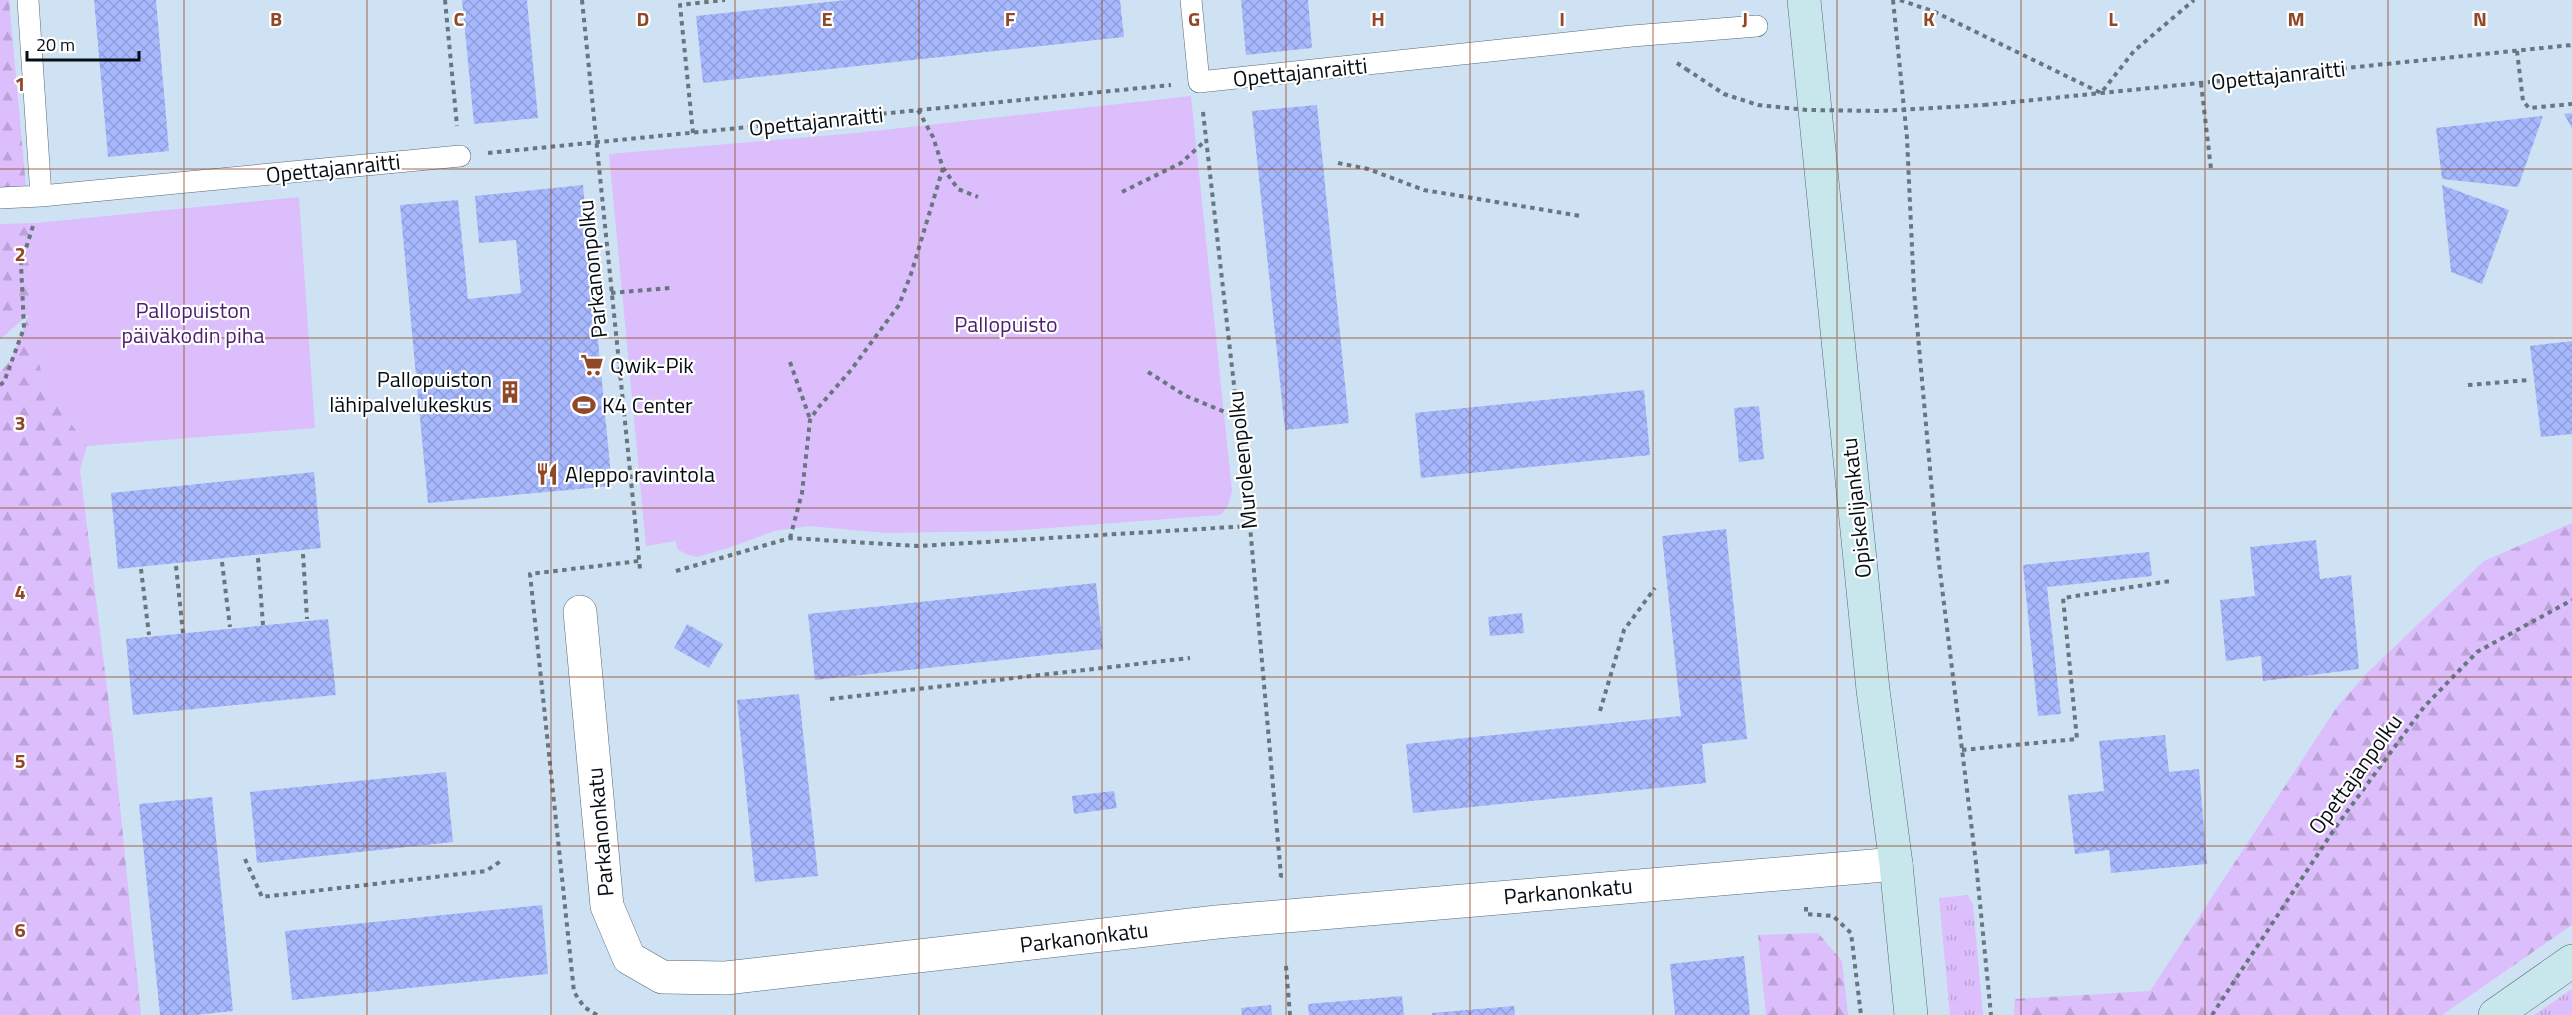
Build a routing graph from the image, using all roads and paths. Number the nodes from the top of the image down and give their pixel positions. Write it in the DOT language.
graph roads {
  1 [pos="28,0"];
  2 [pos="445,0"];
  3 [pos="582,0"];
  4 [pos="725,0"];
  5 [pos="1191,0"];
  6 [pos="1804,0"];
  7 [pos="1893,0"];
  8 [pos="1900,0"];
  9 [pos="2194,0"];
  10 [pos="1757,26"];
  11 [pos="2572,45"];
  12 [pos="2517,51"];
  13 [pos="1686,69"];
  14 [pos="1199,82"];
  15 [pos="2201,83"];
  16 [pos="2101,93"];
  17 [pos="2572,104"];
  18 [pos="918,110"];
  19 [pos="693,133"];
  20 [pos="1206,140"];
  21 [pos="596,143"];
  22 [pos="460,156"];
  23 [pos="1338,163"];
  24 [pos="943,168"];
  25 [pos="2211,169"];
  26 [pos="1122,192"];
  27 [pos="41,196"];
  28 [pos="978,197"];
  29 [pos="0,198"];
  30 [pos="1581,216"];
  31 [pos="670,288"];
  32 [pos="611,293"];
  33 [pos="790,362"];
  34 [pos="1148,372"];
  35 [pos="2529,380"];
  36 [pos="0,385"];
  37 [pos="2468,385"];
  38 [pos="1237,417"];
  39 [pos="810,420"];
  40 [pos="1250,526"];
  41 [pos="790,538"];
  42 [pos="303,554"];
  43 [pos="258,558"];
  44 [pos="222,562"];
  45 [pos="176,566"];
  46 [pos="141,569"];
  47 [pos="640,569"];
  48 [pos="676,571"];
  49 [pos="2170,581"];
  50 [pos="1655,588"];
  51 [pos="2572,600"];
  52 [pos="580,612"];
  53 [pos="307,619"];
  54 [pos="263,624"];
  55 [pos="230,627"];
  56 [pos="183,633"];
  57 [pos="149,635"];
  58 [pos="1190,658"];
  59 [pos="830,699"];
  60 [pos="1600,711"];
  61 [pos="1962,750"];
  62 [pos="244,859"];
  63 [pos="501,861"];
  64 [pos="1896,864"];
  65 [pos="1803,871"];
  66 [pos="1272,916"];
  67 [pos="2572,961"];
  68 [pos="1286,966"];
  69 [pos="584,1007"];
  70 [pos="597,1015"];
  71 [pos="1290,1015"];
  72 [pos="1861,1015"];
  73 [pos="1911,1015"];
  74 [pos="1991,1015"];
  75 [pos="2212,1015"];
  76 [pos="2495,1015"];
  1 -- 27 [label="lane"];
  2 -- 22 [label="path"];
  3 -- 21 [label="path, Parkanonpolku"];
  4 -- 19 [label="path"];
  5 -- 14 [label="lane"];
  6 -- 64 [label="main road, Opiskelijankatu"];
  7 -- 61 [label="path"];
  8 -- 16 [label="path"];
  9 -- 16 [label="path"];
  10 -- 14 [label="lane, Opettajanraitti"];
  11 -- 12 [label="path, Opettajanraitti"];
  12 -- 15 [label="path, Opettajanraitti"];
  12 -- 17 [label="path"];
  13 -- 16 [label="path, Opettajanraitti, bridge"];
  14 -- 18 [label="path, Opettajanraitti"];
  14 -- 20 [label="path, Muroleenpolku"];
  15 -- 16 [label="path, Opettajanraitti"];
  15 -- 25 [label="path"];
  18 -- 19 [label="path, Opettajanraitti"];
  18 -- 24 [label="path"];
  19 -- 21 [label="path, Opettajanraitti"];
  20 -- 26 [label="path"];
  20 -- 38 [label="path, Muroleenpolku"];
  21 -- 22 [label="path, Opettajanraitti"];
  21 -- 32 [label="path, Parkanonpolku"];
  22 -- 27 [label="lane, Opettajanraitti"];
  23 -- 30 [label="path"];
  24 -- 28 [label="path"];
  24 -- 39 [label="path"];
  27 -- 29 [label="lane, Opettajanraitti"];
  27 -- 36 [label="path"];
  31 -- 32 [label="path"];
  32 -- 47 [label="path, Parkanonpolku"];
  33 -- 39 [label="path"];
  34 -- 38 [label="path"];
  35 -- 37 [label="path"];
  38 -- 40 [label="path, Muroleenpolku"];
  39 -- 41 [label="path"];
  40 -- 41 [label="path"];
  40 -- 66 [label="path, Muroleenpolku"];
  41 -- 48 [label="path"];
  42 -- 53 [label="path"];
  43 -- 54 [label="path"];
  44 -- 55 [label="path"];
  45 -- 56 [label="path"];
  46 -- 57 [label="path"];
  49 -- 61 [label="path"];
  50 -- 60 [label="path"];
  51 -- 75 [label="path, Opettajanpolku"];
  52 -- 66 [label="street, Parkanonkatu"];
  58 -- 59 [label="path"];
  61 -- 74 [label="path"];
  62 -- 63 [label="path"];
  64 -- 65 [label="street, Parkanonkatu"];
  64 -- 73 [label="main road, Opiskelijankatu"];
  65 -- 66 [label="street, Parkanonkatu"];
  65 -- 72 [label="path"];
  67 -- 76 [label="main road"];
  68 -- 71 [label="path"];
  69 -- 70 [label="path"];
}
